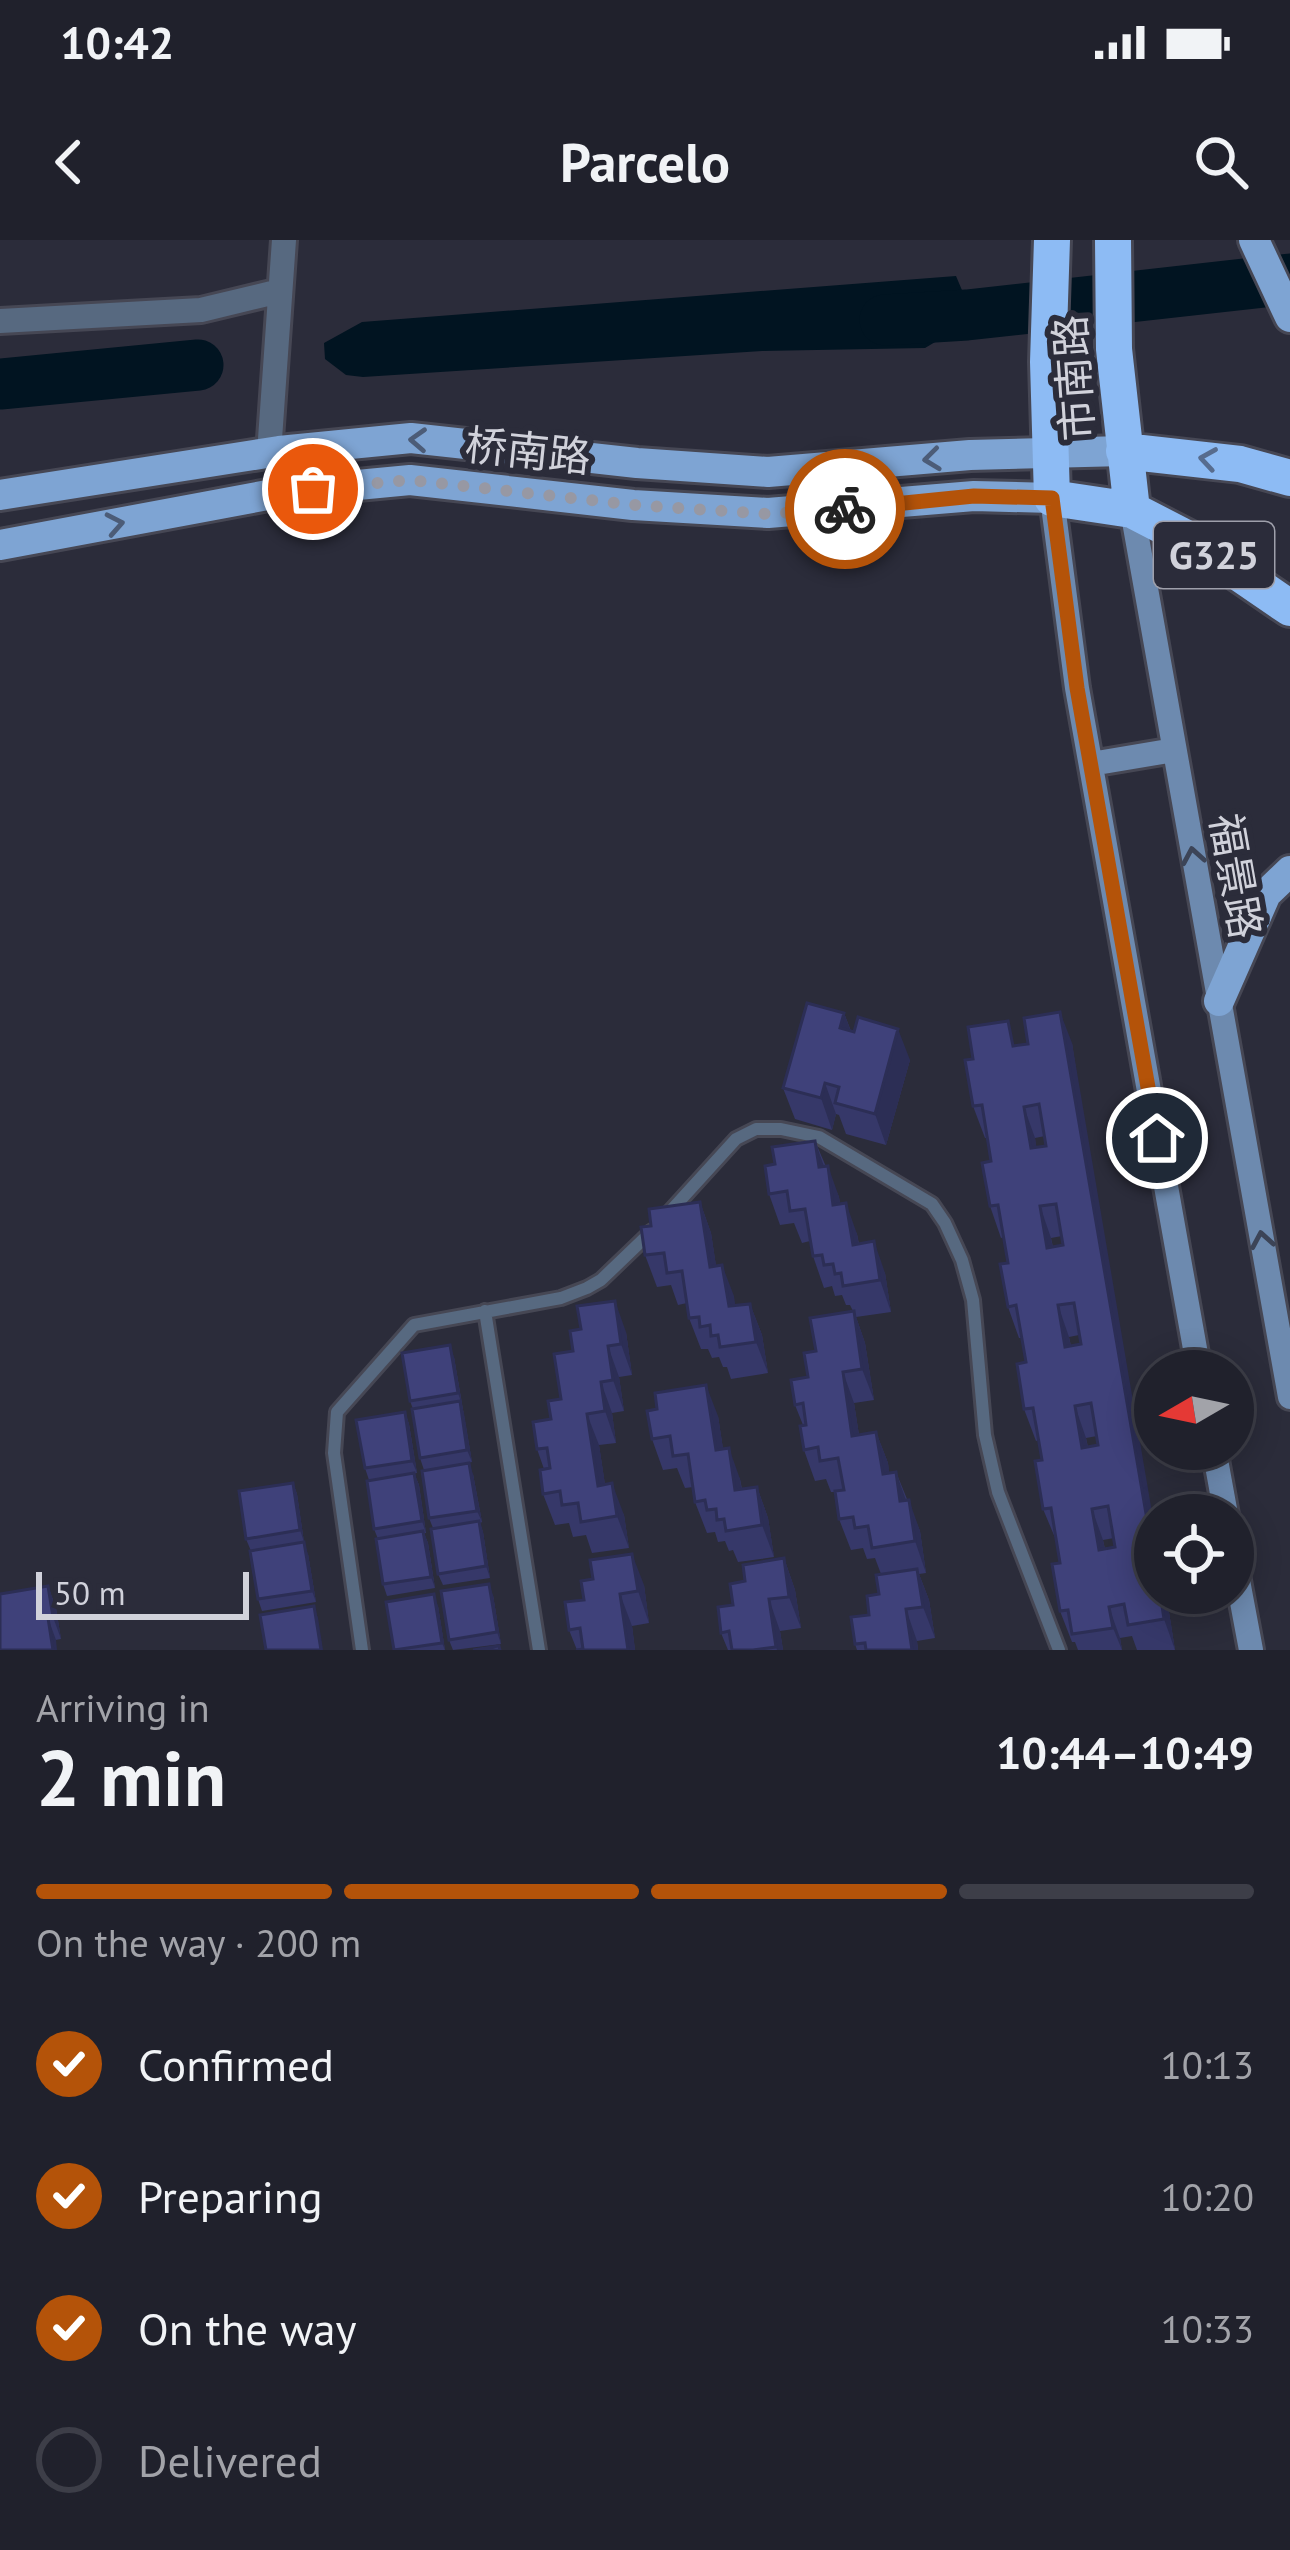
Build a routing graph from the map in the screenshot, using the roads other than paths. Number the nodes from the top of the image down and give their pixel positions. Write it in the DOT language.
graph roads {
  1 [pos="284,240"];
  2 [pos="1254,240"];
  3 [pos="1052,248"];
  4 [pos="1113,248"];
  5 [pos="280,291"];
  6 [pos="1290,317"];
  7 [pos="0,321"];
  8 [pos="1048,451"];
  9 [pos="1124,451"];
  10 [pos="269,453"];
  11 [pos="1290,478"];
  12 [pos="0,495"];
  13 [pos="1052,498"];
  14 [pos="1132,510"];
  15 [pos="0,545"];
  16 [pos="1290,608"];
  17 [pos="1174,750"];
  18 [pos="1091,764"];
  19 [pos="1290,871"];
  20 [pos="1219,1001"];
  21 [pos="485,1311"];
  22 [pos="1195,1350"];
  23 [pos="1290,1397"];
  24 [pos="1244,1614"];
  25 [pos="362,1650"];
  26 [pos="539,1650"];
  27 [pos="1059,1650"];
  28 [pos="1251,1650"];
  1 -- 5 [label="street"];
  2 -- 6 [label="main road"];
  3 -- 4 [label="highway"];
  3 -- 8 [label="highway, 市南路"];
  4 -- 9 [label="highway, 市南路 / G325"];
  5 -- 7 [label="street"];
  5 -- 10 [label="street"];
  8 -- 9 [label="main road, 桥南路"];
  8 -- 10 [label="main road, 桥南路, one-way"];
  8 -- 13 [label="highway, 市南路"];
  11 -- 9 [label="highway, G325, one-way"];
  9 -- 14 [label="highway, 市南路 / G325"];
  10 -- 12 [label="main road, 桥南路"];
  13 -- 14 [label="highway, G325"];
  15 -- 13 [label="main road, 桥南路, one-way"];
  13 -- 18 [label="main road"];
  14 -- 16 [label="highway, G325"];
  14 -- 17 [label="main road, 福景路"];
  17 -- 18 [label="main road"];
  20 -- 17 [label="main road, 福景路, one-way"];
  18 -- 22 [label="main road"];
  19 -- 20 [label="main road"];
  23 -- 20 [label="main road, 福景路, one-way"];
  21 -- 25 [label="lane"];
  21 -- 26 [label="lane"];
  21 -- 27 [label="lane"];
  24 -- 28 [label="main road"];
}
